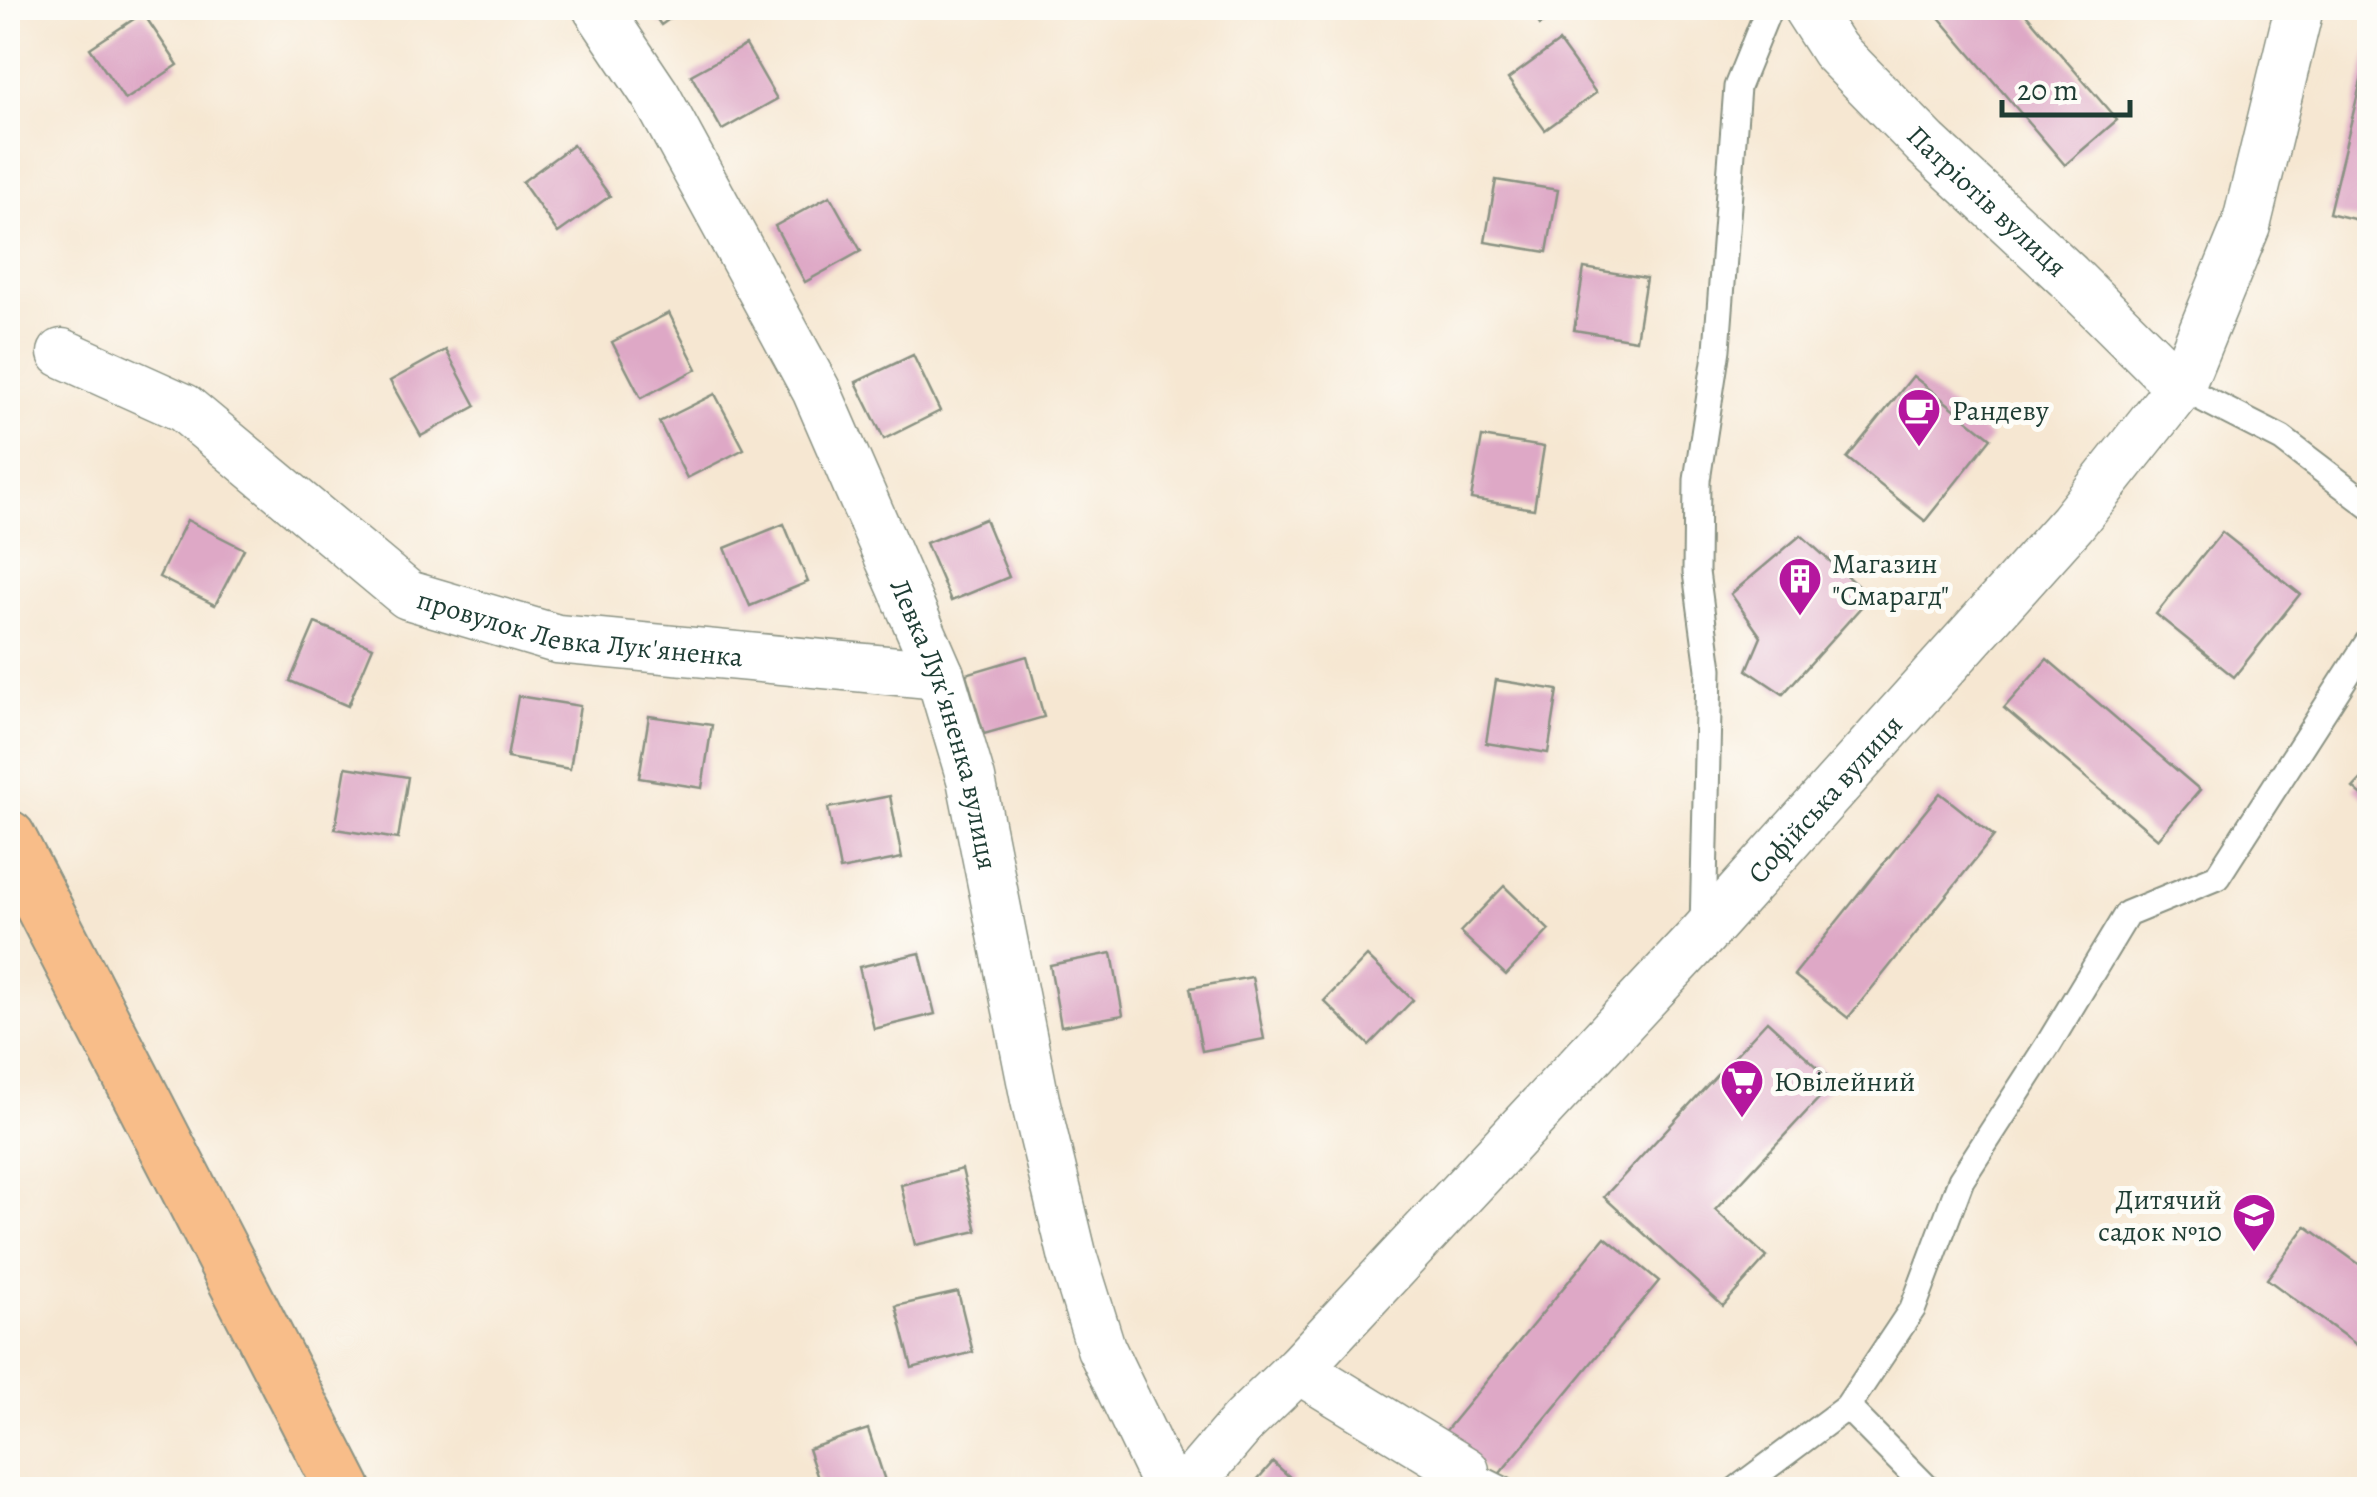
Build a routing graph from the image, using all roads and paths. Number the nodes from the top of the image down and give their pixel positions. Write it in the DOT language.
graph roads {
  1 [pos="597,8"];
  2 [pos="1769,8"];
  3 [pos="1806,8"];
  4 [pos="2299,8"];
  5 [pos="62,353"];
  6 [pos="2180,387"];
  7 [pos="2370,506"];
  8 [pos="2370,639"];
  9 [pos="940,675"];
  10 [pos="8,838"];
  11 [pos="1703,934"];
  12 [pos="1298,1368"];
  13 [pos="1848,1407"];
  14 [pos="1484,1480"];
  15 [pos="1196,1483"];
  16 [pos="344,1490"];
  17 [pos="1736,1490"];
  18 [pos="1929,1490"];
  1 -- 9 [label="street, Левка Лук'яненка вулиця"];
  2 -- 11 [label="lane"];
  3 -- 6 [label="street, Патріотів вулиця"];
  4 -- 6 [label="street, Софійська вулиця"];
  5 -- 9 [label="street, провулок Левка Лук'яненка"];
  6 -- 7 [label="lane"];
  6 -- 11 [label="street, Софійська вулиця"];
  8 -- 13 [label="lane"];
  9 -- 15 [label="street, Левка Лук'яненка вулиця"];
  10 -- 16 [label="highway"];
  11 -- 12 [label="street, Софійська вулиця"];
  12 -- 14 [label="street"];
  12 -- 15 [label="street, Софійська вулиця"];
  13 -- 17 [label="lane"];
  13 -- 18 [label="lane"];
}
